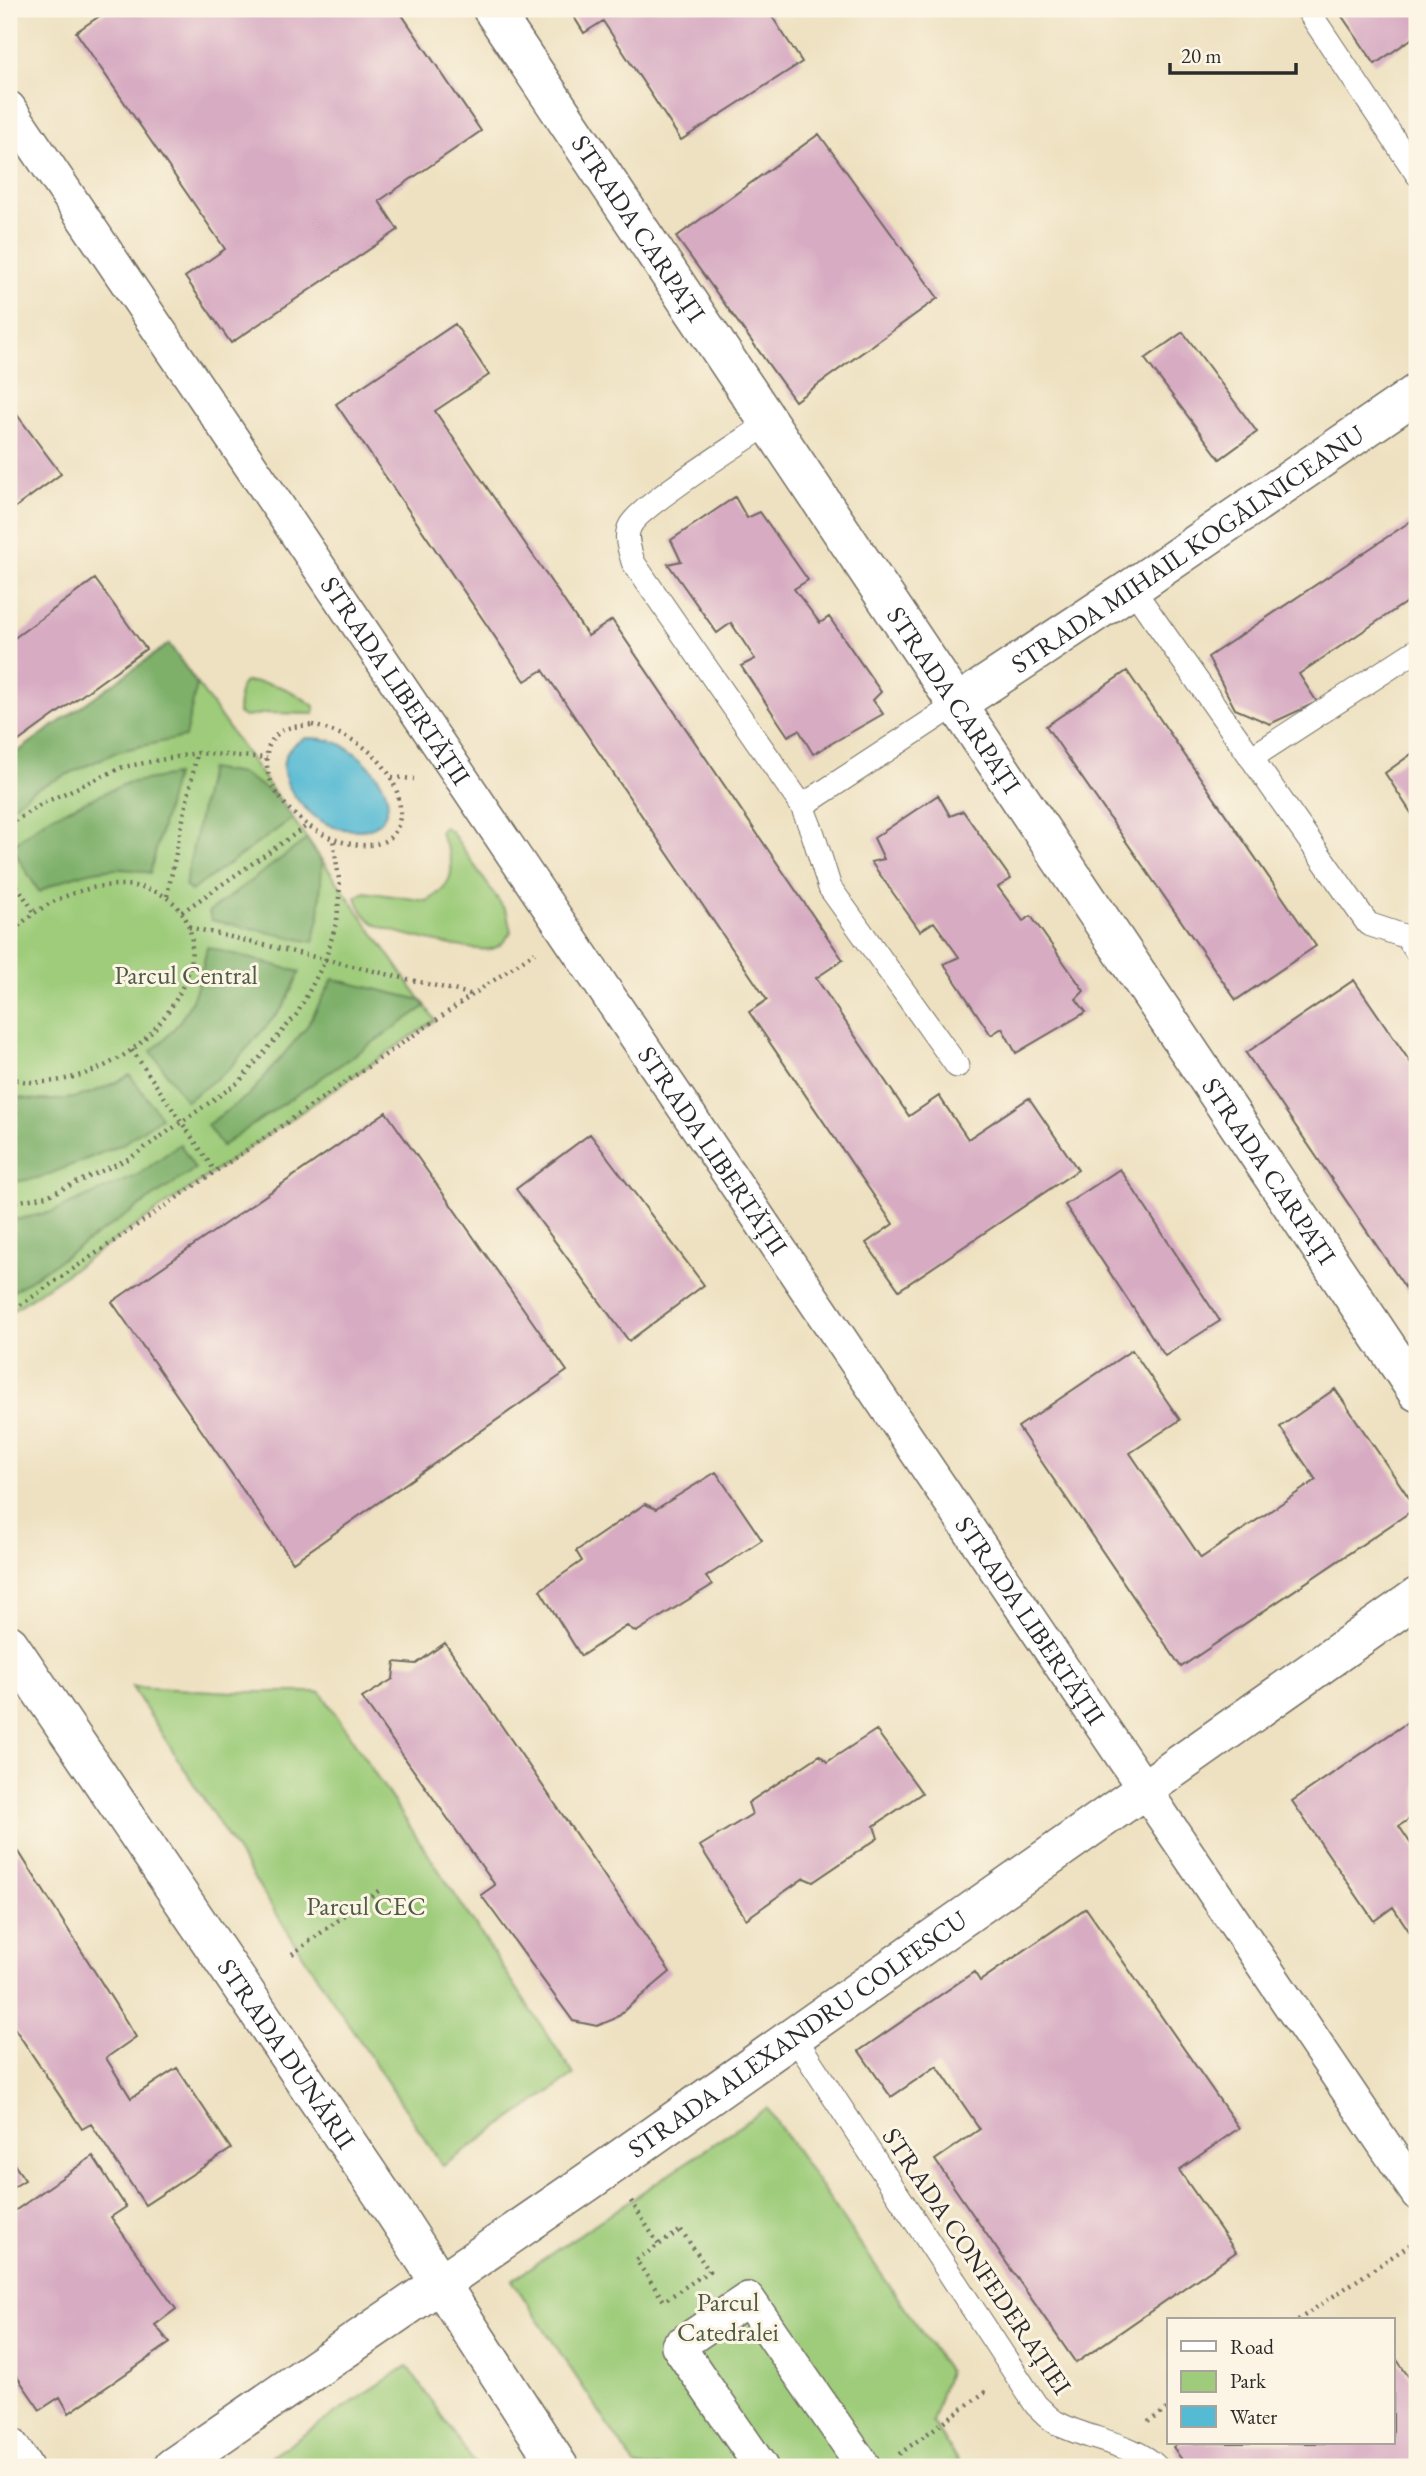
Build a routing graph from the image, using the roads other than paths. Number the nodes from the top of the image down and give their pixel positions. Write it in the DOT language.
graph roads {
  1 [pos="492,9"];
  2 [pos="1307,9"];
  3 [pos="9,108"];
  4 [pos="1417,173"];
  5 [pos="1417,393"];
  6 [pos="769,423"];
  7 [pos="1132,588"];
  8 [pos="1417,650"];
  9 [pos="957,704"];
  10 [pos="1251,758"];
  11 [pos="802,806"];
  12 [pos="1417,952"];
  13 [pos="957,1066"];
  14 [pos="1417,1392"];
  15 [pos="1417,1597"];
  16 [pos="9,1644"];
  17 [pos="1144,1788"];
  18 [pos="793,2035"];
  19 [pos="1417,2193"];
  20 [pos="439,2284"];
  21 [pos="9,2446"];
  22 [pos="878,2463"];
  23 [pos="1157,2466"];
  24 [pos="23,2467"];
  25 [pos="173,2467"];
  26 [pos="559,2467"];
  27 [pos="761,2467"];
  1 -- 6 [label="street, STRADA CARPAȚI"];
  2 -- 4 [label="lane"];
  3 -- 17 [label="street, STRADA LIBERTĂȚII"];
  5 -- 7 [label="street, STRADA MIHAIL KOGĂLNICEANU"];
  6 -- 9 [label="street, STRADA CARPAȚI"];
  6 -- 11 [label="lane"];
  7 -- 9 [label="street, STRADA MIHAIL KOGĂLNICEANU"];
  7 -- 10 [label="lane"];
  8 -- 10 [label="lane"];
  9 -- 11 [label="lane"];
  9 -- 14 [label="street, STRADA CARPAȚI"];
  10 -- 12 [label="lane"];
  11 -- 13 [label="lane"];
  15 -- 17 [label="street, STRADA ALEXANDRU COLFESCU"];
  16 -- 20 [label="street, STRADA DUNĂRII"];
  17 -- 18 [label="street, STRADA ALEXANDRU COLFESCU"];
  17 -- 19 [label="street, STRADA LIBERTĂȚII"];
  18 -- 20 [label="street, STRADA ALEXANDRU COLFESCU"];
  18 -- 23 [label="lane, STRADA CONFEDERAȚIEI"];
  20 -- 25 [label="street, STRADA ALEXANDRU COLFESCU"];
  20 -- 26 [label="street, STRADA DUNĂRII"];
  21 -- 24 [label="street"];
  22 -- 27 [label="street"];
}
